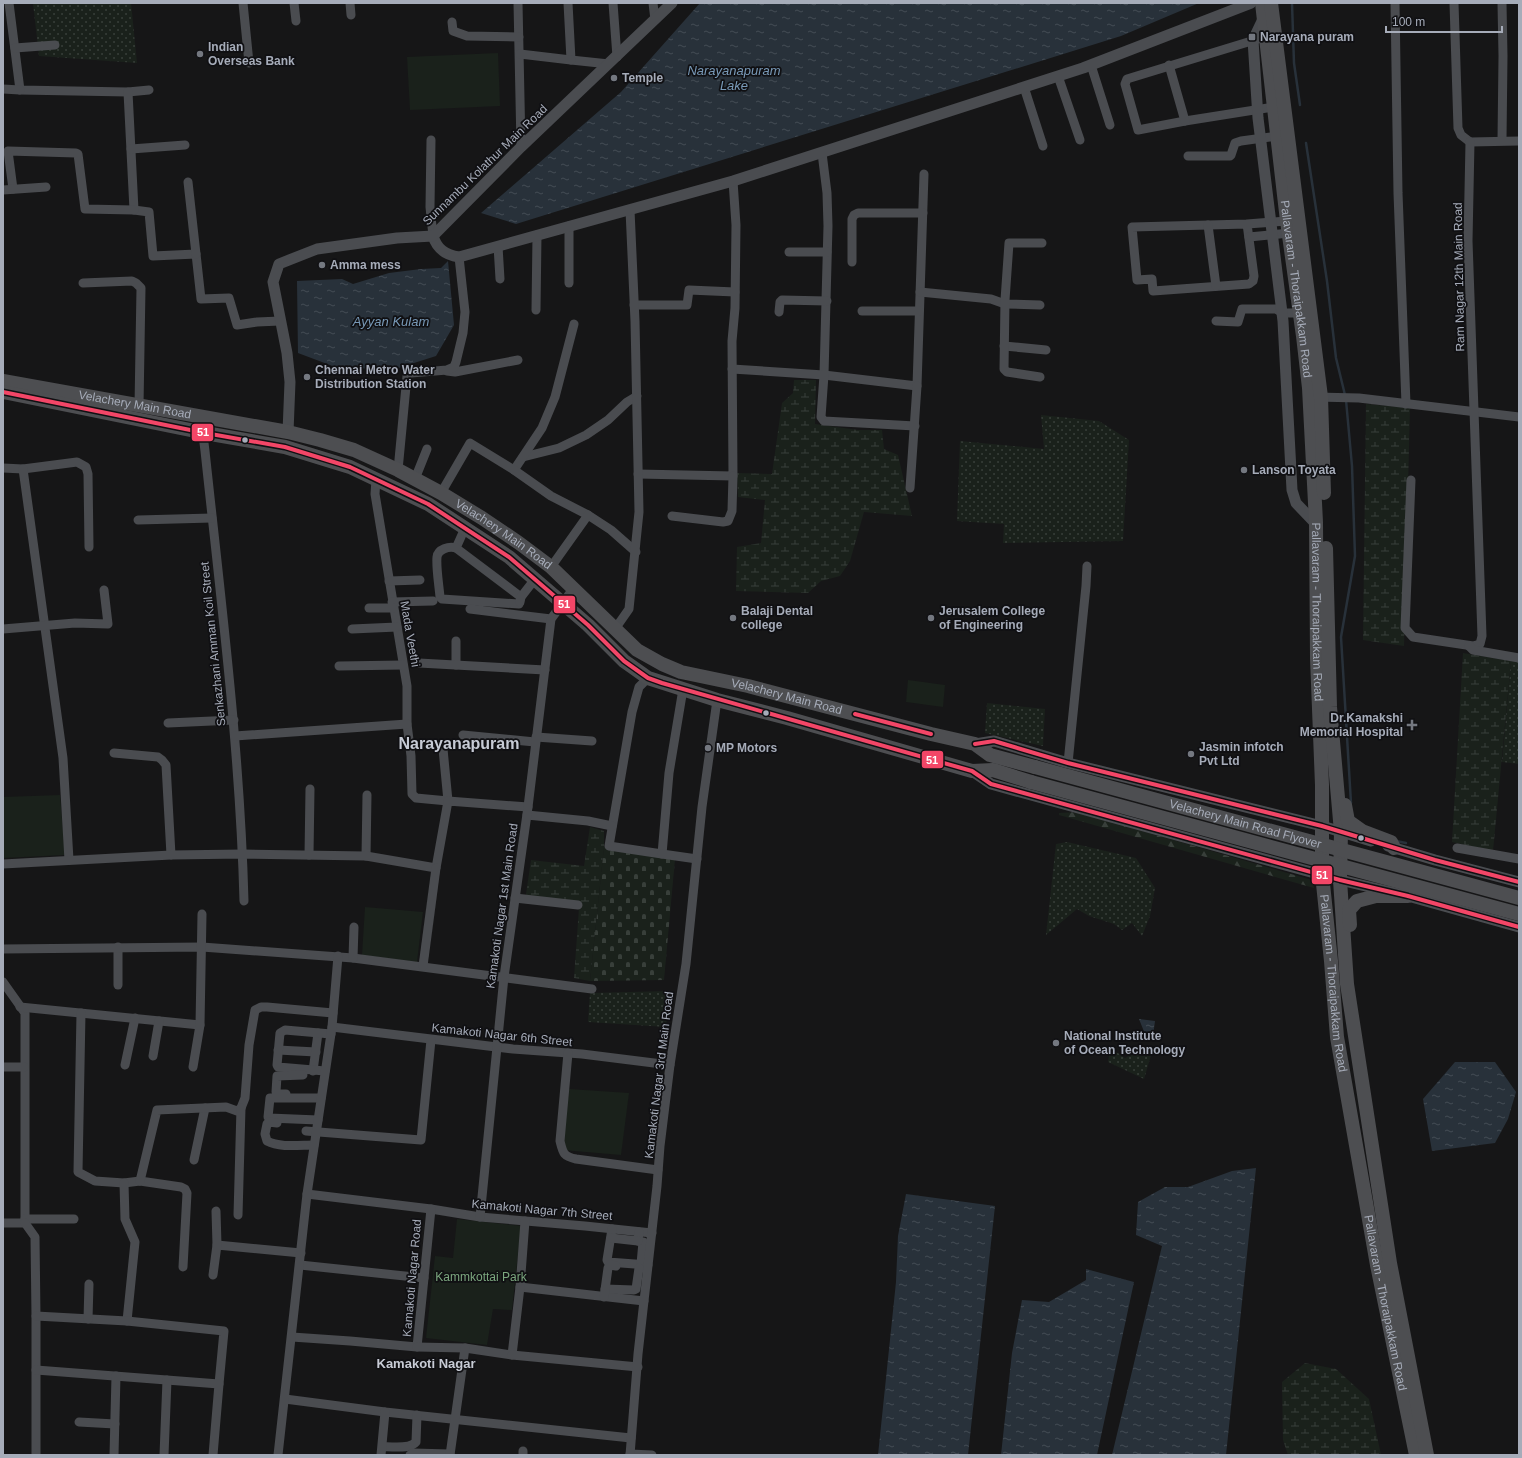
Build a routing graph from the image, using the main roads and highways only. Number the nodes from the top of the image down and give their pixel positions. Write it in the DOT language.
graph roads {
  1 [pos="1262,3"];
  2 [pos="1271,3"];
  3 [pos="3,381"];
  4 [pos="3,392"];
  5 [pos="1315,397"];
  6 [pos="735,683"];
  7 [pos="724,702"];
  8 [pos="1332,727"];
  9 [pos="975,744"];
  10 [pos="972,771"];
  11 [pos="1394,848"];
  12 [pos="1408,896"];
  13 [pos="1519,898"];
  14 [pos="1519,914"];
  15 [pos="1343,959"];
  16 [pos="1345,985"];
  17 [pos="1384,1270"];
  18 [pos="1418,1436"];
  19 [pos="1416,1455"];
  20 [pos="1427,1455"];
  1 -- 5 [label="main road, Pallavaram - Thoraipakkam Road"];
  2 -- 5 [label="main road, Pallavaram - Thoraipakkam Road"];
  3 -- 6 [label="main road, Velachery Main Road"];
  4 -- 7 [label="main road, Velachery Main Road"];
  5 -- 8 [label="main road, Pallavaram - Thoraipakkam Road"];
  5 -- 15 [label="main road, Pallavaram - Thoraipakkam Road"];
  6 -- 7 [label="main road"];
  6 -- 9 [label="main road, Velachery Main Road"];
  7 -- 10 [label="main road, Velachery Main Road"];
  8 -- 11 [label="main road"];
  8 -- 15 [label="main road, Pallavaram - Thoraipakkam Road"];
  9 -- 13 [label="main road, Velachery Main Road Flyover, bridge"];
  10 -- 14 [label="main road, Velachery Main Road Flyover, bridge"];
  12 -- 15 [label="main road"];
  15 -- 16 [label="main road, Pallavaram - Thoraipakkam Road"];
  16 -- 17 [label="main road, Pallavaram - Thoraipakkam Road"];
  16 -- 17 [label="main road, Pallavaram - Thoraipakkam Road"];
  17 -- 18 [label="main road, Pallavaram - Thoraipakkam Road"];
  18 -- 19 [label="main road, Pallavaram - Thoraipakkam Road"];
  18 -- 20 [label="main road, Pallavaram - Thoraipakkam Road"];
}
